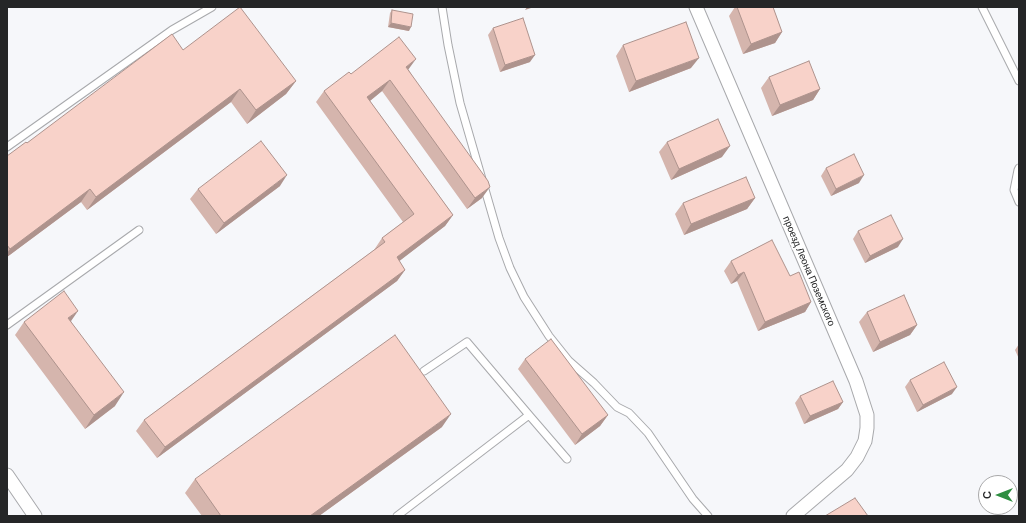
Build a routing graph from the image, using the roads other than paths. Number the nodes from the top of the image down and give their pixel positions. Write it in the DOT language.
graph roads {
  1 [pos="212,7"];
  2 [pos="442,7"];
  3 [pos="696,7"];
  4 [pos="982,7"];
  5 [pos="1019,82"];
  6 [pos="7,147"];
  7 [pos="1019,168"];
  8 [pos="1019,202"];
  9 [pos="139,230"];
  10 [pos="7,325"];
  11 [pos="424,371"];
  12 [pos="529,415"];
  13 [pos="567,459"];
  14 [pos="7,475"];
  15 [pos="35,516"];
  16 [pos="397,516"];
  17 [pos="708,516"];
  18 [pos="793,516"];
  1 -- 6 [label="lane"];
  2 -- 17 [label="lane"];
  3 -- 18 [label="street, проезд Леона Поземского"];
  4 -- 5 [label="lane"];
  7 -- 8 [label="lane"];
  9 -- 10 [label="lane"];
  11 -- 12 [label="lane"];
  12 -- 13 [label="lane"];
  12 -- 16 [label="lane"];
  14 -- 15 [label="street"];
}
